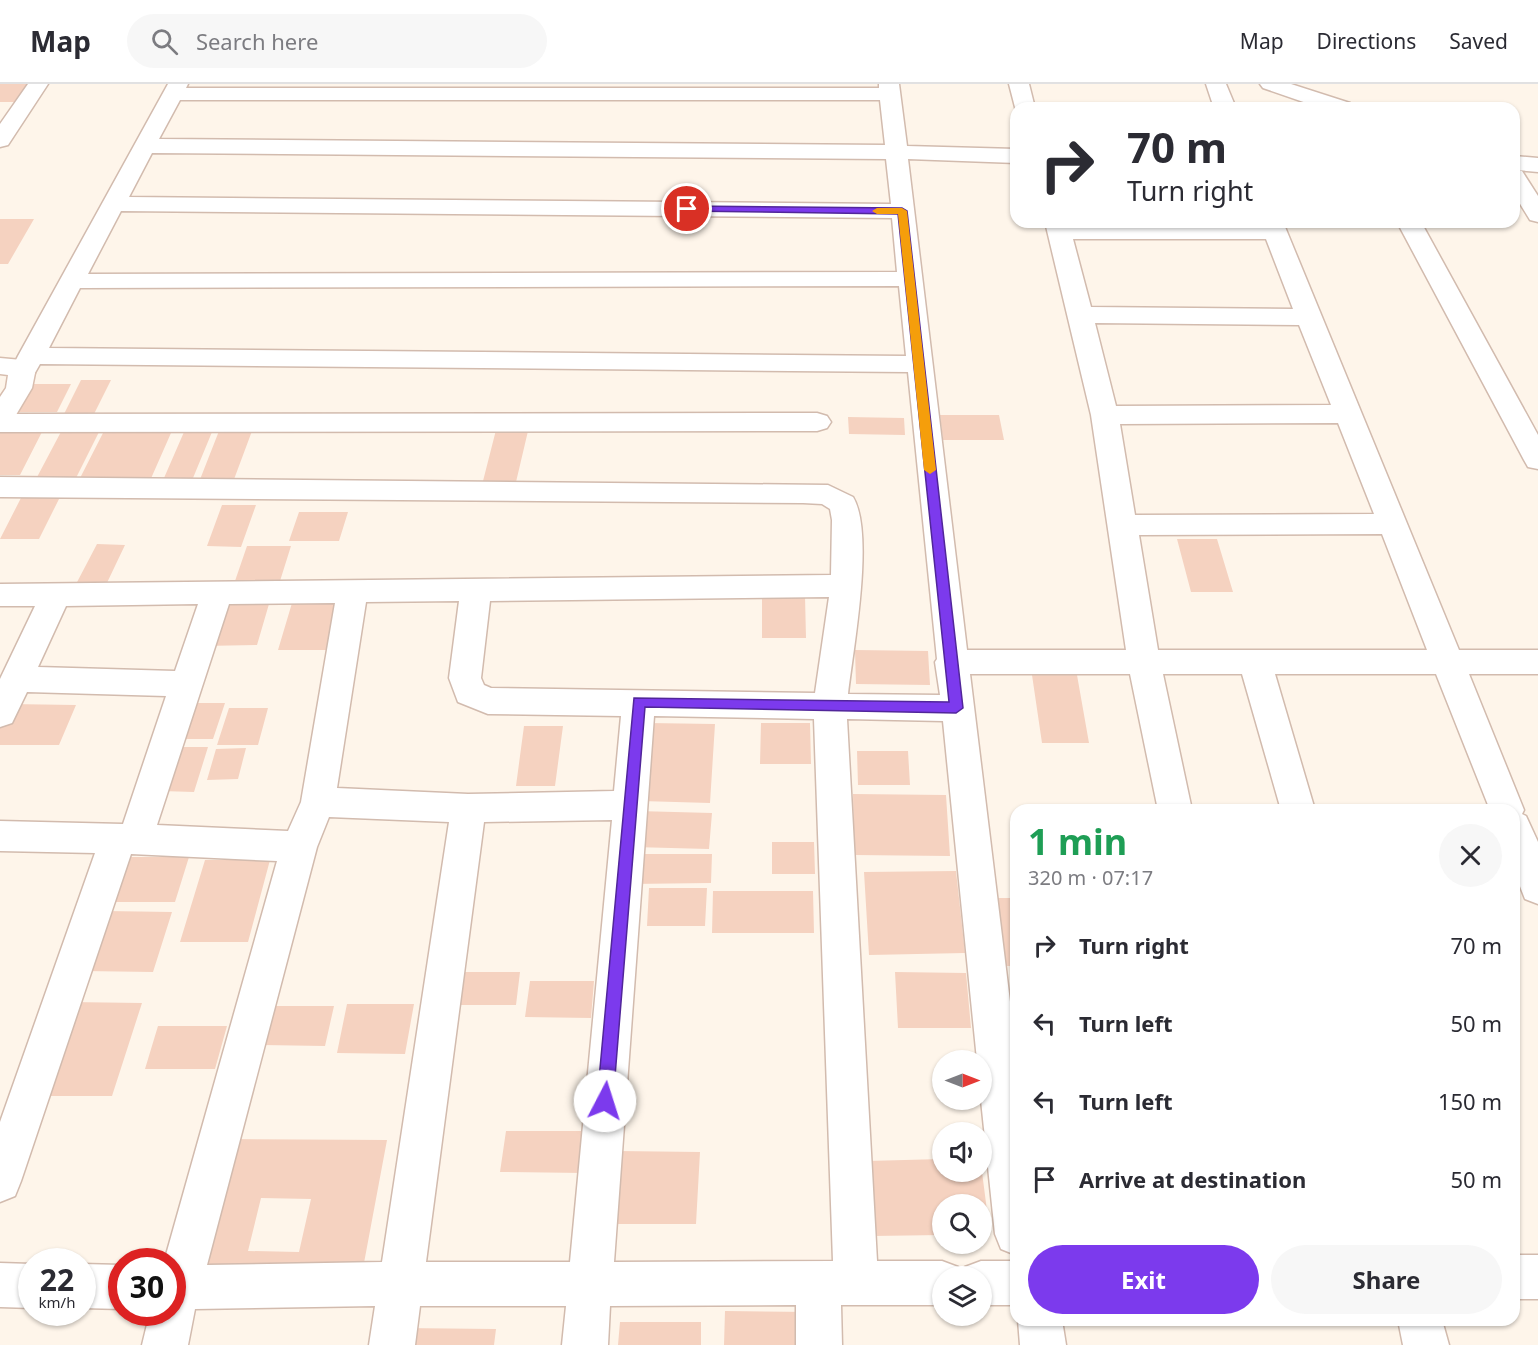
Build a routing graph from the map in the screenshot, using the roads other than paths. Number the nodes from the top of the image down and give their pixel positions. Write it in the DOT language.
graph roads {
  1 [pos="38,84"];
  2 [pos="1019,84"];
  3 [pos="1216,84"];
  4 [pos="1270,84"];
  5 [pos="176,89"];
  6 [pos="889,89"];
  7 [pos="1023,102"];
  8 [pos="1223,102"];
  9 [pos="1324,102"];
  10 [pos="0,140"];
  11 [pos="145,146"];
  12 [pos="896,152"];
  13 [pos="1010,156"];
  14 [pos="1520,164"];
  15 [pos="1538,165"];
  16 [pos="1520,186"];
  17 [pos="113,204"];
  18 [pos="902,211"];
  19 [pos="1538,215"];
  20 [pos="1059,228"];
  21 [pos="1273,228"];
  22 [pos="1412,228"];
  23 [pos="909,279"];
  24 [pos="71,281"];
  25 [pos="1080,315"];
  26 [pos="1309,316"];
  27 [pos="918,364"];
  28 [pos="18,365"];
  29 [pos="1349,414"];
  30 [pos="1105,415"];
  31 [pos="0,421"];
  32 [pos="817,422"];
  33 [pos="1538,460"];
  34 [pos="0,487"];
  35 [pos="1393,524"];
  36 [pos="1124,525"];
  37 [pos="846,586"];
  38 [pos="476,591"];
  39 [pos="352,592"];
  40 [pos="217,593"];
  41 [pos="55,594"];
  42 [pos="0,595"];
  43 [pos="951,662"];
  44 [pos="1144,662"];
  45 [pos="1255,662"];
  46 [pos="1449,662"];
  47 [pos="1538,662"];
  48 [pos="16,679"];
  49 [pos="187,684"];
  50 [pos="639,702"];
  51 [pos="830,705"];
  52 [pos="956,708"];
  53 [pos="0,714"];
  54 [pos="318,802"];
  55 [pos="1175,804"];
  56 [pos="1296,804"];
  57 [pos="1505,804"];
  58 [pos="630,805"];
  59 [pos="468,808"];
  60 [pos="0,836"];
  61 [pos="127,839"];
  62 [pos="1520,842"];
  63 [pos="299,847"];
  64 [pos="1538,888"];
  65 [pos="1010,1181"];
  66 [pos="0,1182"];
  67 [pos="186,1257"];
  68 [pos="1520,1277"];
  69 [pos="1538,1277"];
  70 [pos="1010,1282"];
  71 [pos="589,1283"];
  72 [pos="837,1283"];
  73 [pos="932,1283"];
  74 [pos="992,1283"];
  75 [pos="402,1284"];
  76 [pos="0,1286"];
  77 [pos="18,1286"];
  78 [pos="186,1299"];
  79 [pos="169,1326"];
  80 [pos="1041,1326"];
  81 [pos="1421,1326"];
  82 [pos="165,1345"];
  83 [pos="392,1345"];
  84 [pos="585,1345"];
  85 [pos="819,1345"];
  86 [pos="1043,1345"];
  87 [pos="1426,1345"];
  1 -- 10 [label="street"];
  2 -- 7 [label="street"];
  3 -- 8 [label="street"];
  4 -- 9 [label="street"];
  5 -- 6 [label="street"];
  5 -- 11 [label="street"];
  6 -- 12 [label="street"];
  11 -- 12 [label="street"];
  11 -- 17 [label="street"];
  12 -- 13 [label="street"];
  12 -- 18 [label="street"];
  14 -- 15 [label="street"];
  16 -- 19 [label="street"];
  17 -- 18 [label="street"];
  17 -- 24 [label="street"];
  18 -- 23 [label="street"];
  20 -- 25 [label="street"];
  21 -- 26 [label="street"];
  22 -- 33 [label="street"];
  23 -- 24 [label="street"];
  23 -- 27 [label="street"];
  24 -- 28 [label="street"];
  25 -- 26 [label="street"];
  25 -- 30 [label="street"];
  26 -- 29 [label="street"];
  27 -- 28 [label="street"];
  27 -- 43 [label="street"];
  28 -- 31 [label="street"];
  29 -- 30 [label="street"];
  29 -- 35 [label="street"];
  30 -- 36 [label="street"];
  31 -- 32 [label="street"];
  34 -- 37 [label="street"];
  35 -- 36 [label="street"];
  35 -- 46 [label="street"];
  36 -- 44 [label="street"];
  37 -- 38 [label="street"];
  37 -- 51 [label="street"];
  38 -- 39 [label="street"];
  38 -- 50 [label="street"];
  39 -- 40 [label="street"];
  39 -- 54 [label="street"];
  40 -- 41 [label="street"];
  40 -- 49 [label="street"];
  41 -- 42 [label="street"];
  41 -- 48 [label="street"];
  43 -- 44 [label="street"];
  43 -- 52 [label="street"];
  44 -- 45 [label="street"];
  44 -- 55 [label="street"];
  45 -- 46 [label="street"];
  45 -- 56 [label="street"];
  46 -- 47 [label="street"];
  46 -- 57 [label="street"];
  48 -- 49 [label="street"];
  48 -- 53 [label="street"];
  49 -- 61 [label="street"];
  50 -- 51 [label="street"];
  50 -- 58 [label="street"];
  51 -- 52 [label="street"];
  51 -- 72 [label="street"];
  52 -- 65 [label="street"];
  54 -- 59 [label="street"];
  54 -- 63 [label="street"];
  58 -- 59 [label="street"];
  58 -- 71 [label="street"];
  59 -- 75 [label="street"];
  60 -- 61 [label="street"];
  61 -- 63 [label="street"];
  61 -- 66 [label="street"];
  62 -- 64 [label="street"];
  63 -- 67 [label="street"];
  68 -- 69 [label="street"];
  70 -- 74 [label="street"];
  71 -- 72 [label="street"];
  71 -- 75 [label="street"];
  71 -- 84 [label="street"];
  72 -- 73 [label="street"];
  72 -- 85 [label="street"];
  75 -- 78 [label="street"];
  75 -- 83 [label="street"];
  76 -- 77 [label="street"];
  79 -- 82 [label="street"];
  80 -- 86 [label="street"];
  81 -- 87 [label="street"];
}
